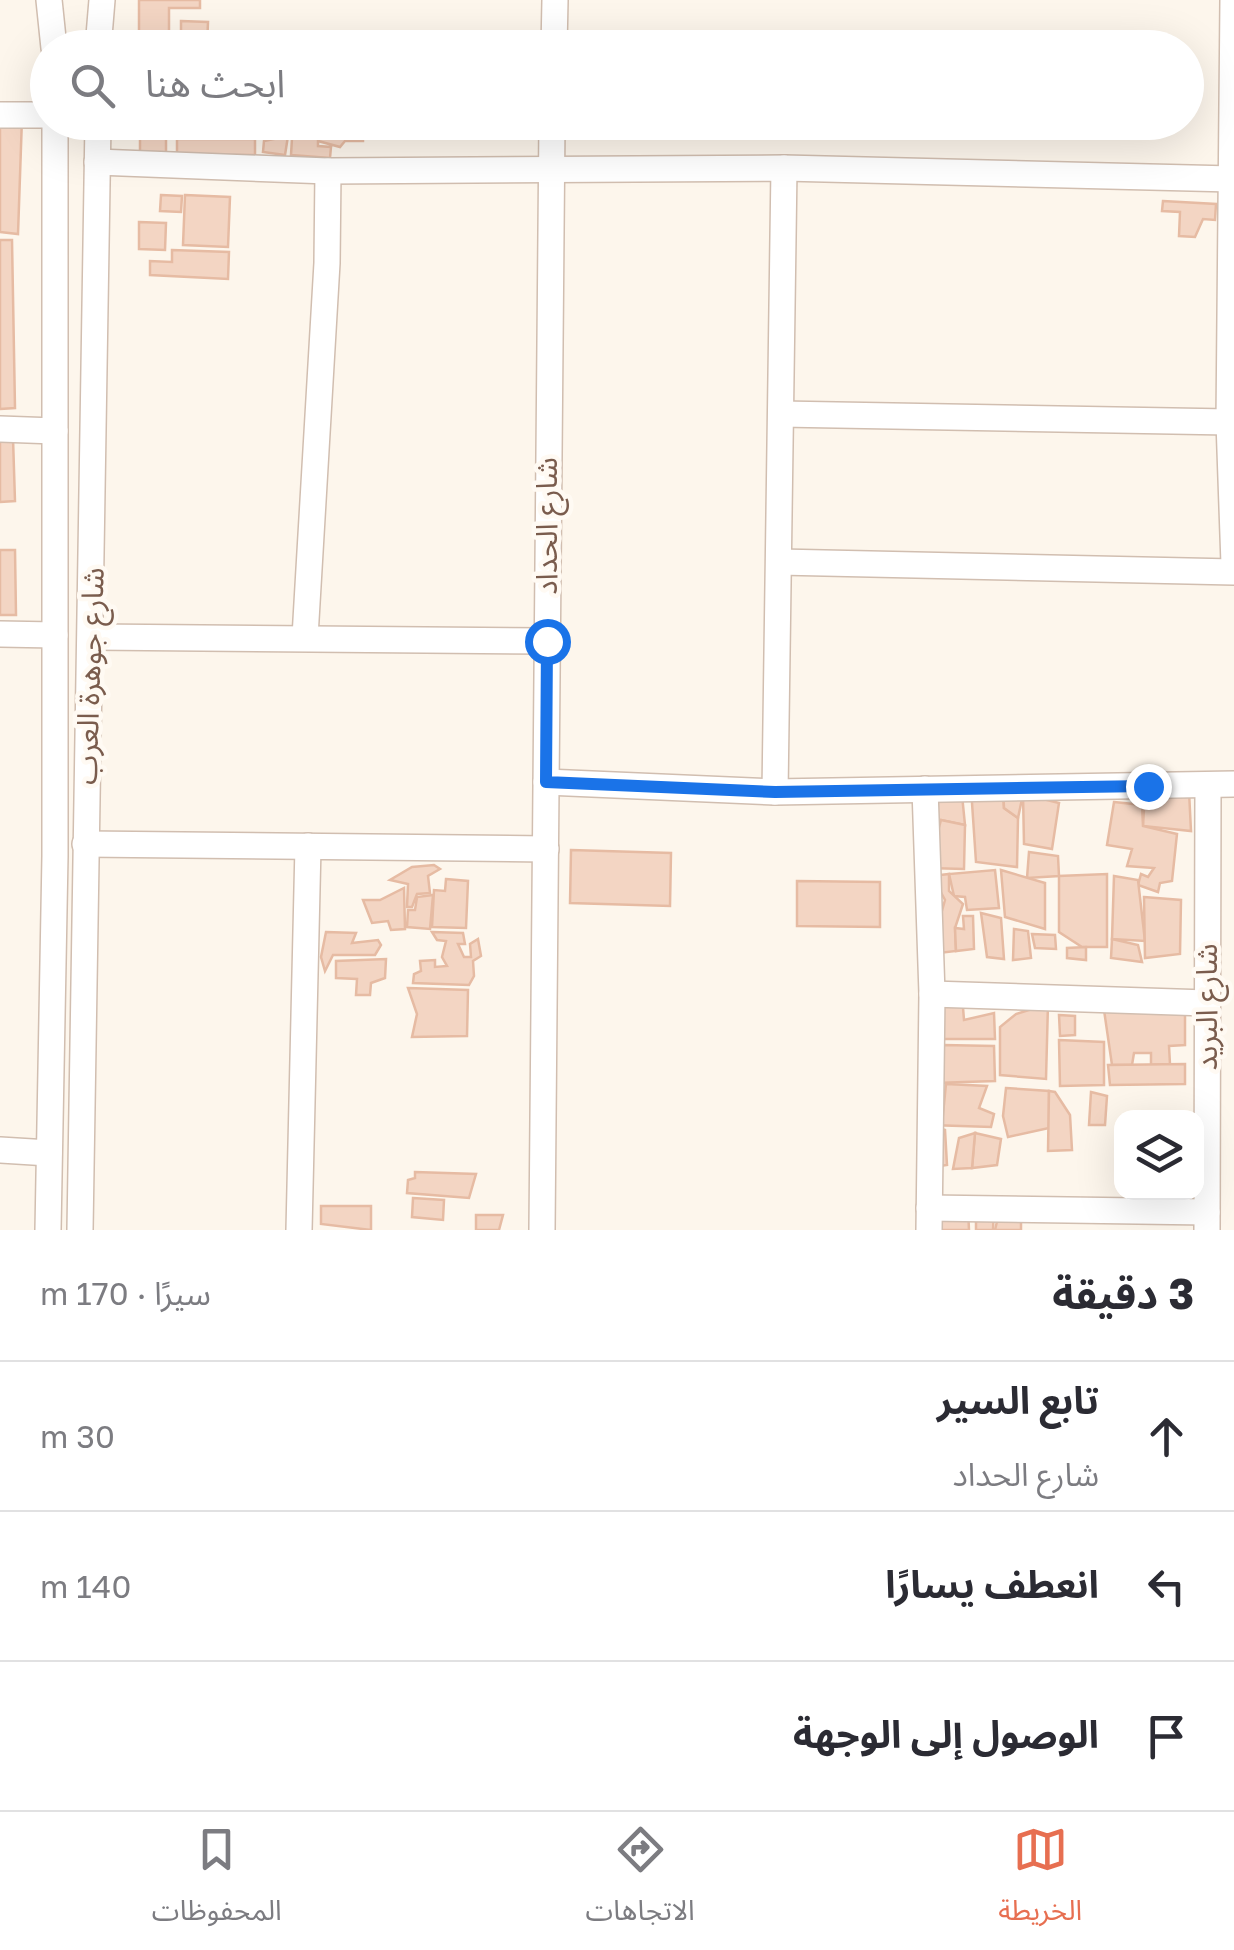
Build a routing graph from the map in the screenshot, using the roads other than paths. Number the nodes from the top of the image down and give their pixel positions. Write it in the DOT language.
graph roads {
  1 [pos="49,0"];
  2 [pos="102,0"];
  3 [pos="555,0"];
  4 [pos="1233,0"];
  5 [pos="52,30"];
  6 [pos="100,30"];
  7 [pos="554,30"];
  8 [pos="0,115"];
  9 [pos="30,116"];
  10 [pos="55,140"];
  11 [pos="98,140"];
  12 [pos="552,140"];
  13 [pos="97,162"];
  14 [pos="551,167"];
  15 [pos="784,168"];
  16 [pos="328,172"];
  17 [pos="1232,179"];
  18 [pos="781,414"];
  19 [pos="1229,422"];
  20 [pos="0,429"];
  21 [pos="55,431"];
  22 [pos="778,562"];
  23 [pos="1234,564"];
  24 [pos="1234,572"];
  25 [pos="0,634"];
  26 [pos="55,635"];
  27 [pos="93,637"];
  28 [pos="305,637"];
  29 [pos="547,641"];
  30 [pos="546,782"];
  31 [pos="1234,784"];
  32 [pos="1208,785"];
  33 [pos="925,790"];
  34 [pos="775,792"];
  35 [pos="85,844"];
  36 [pos="308,846"];
  37 [pos="546,849"];
  38 [pos="932,994"];
  39 [pos="1208,1003"];
  40 [pos="0,1150"];
  41 [pos="49,1153"];
  42 [pos="929,1219"];
  43 [pos="1207,1221"];
  44 [pos="48,1230"];
  45 [pos="80,1230"];
  46 [pos="299,1230"];
  47 [pos="542,1230"];
  1 -- 5 [label="street"];
  2 -- 6 [label="street"];
  3 -- 7 [label="street"];
  4 -- 17 [label="street"];
  8 -- 9 [label="street"];
  10 -- 21 [label="street, شارع جوهرة العرب"];
  11 -- 13 [label="street, شارع جوهرة العرب"];
  12 -- 14 [label="street, شارع الحداد"];
  13 -- 16 [label="street"];
  13 -- 27 [label="street, شارع جوهرة العرب"];
  14 -- 15 [label="street"];
  14 -- 16 [label="street"];
  14 -- 29 [label="street, شارع الحداد"];
  15 -- 17 [label="street"];
  15 -- 18 [label="street"];
  16 -- 28 [label="street"];
  17 -- 19 [label="street"];
  18 -- 19 [label="street"];
  18 -- 22 [label="street"];
  19 -- 23 [label="street"];
  20 -- 21 [label="street"];
  21 -- 26 [label="street, شارع جوهرة العرب"];
  22 -- 24 [label="street"];
  22 -- 34 [label="street"];
  25 -- 26 [label="street"];
  26 -- 41 [label="street, شارع جوهرة العرب"];
  27 -- 28 [label="street"];
  27 -- 35 [label="street, شارع جوهرة العرب"];
  28 -- 29 [label="street"];
  29 -- 30 [label="street, شارع الحداد"];
  30 -- 34 [label="street"];
  30 -- 37 [label="street, شارع الحداد"];
  31 -- 32 [label="street"];
  32 -- 33 [label="street"];
  32 -- 39 [label="street, شارع البريد"];
  33 -- 34 [label="street"];
  33 -- 38 [label="street"];
  35 -- 36 [label="street"];
  35 -- 45 [label="street, شارع جوهرة العرب"];
  36 -- 37 [label="street"];
  36 -- 46 [label="street"];
  37 -- 47 [label="street, شارع الحداد"];
  38 -- 39 [label="street"];
  38 -- 42 [label="street"];
  39 -- 43 [label="street, شارع البريد"];
  40 -- 41 [label="street"];
  41 -- 44 [label="street, شارع جوهرة العرب"];
  42 -- 43 [label="street"];
}
